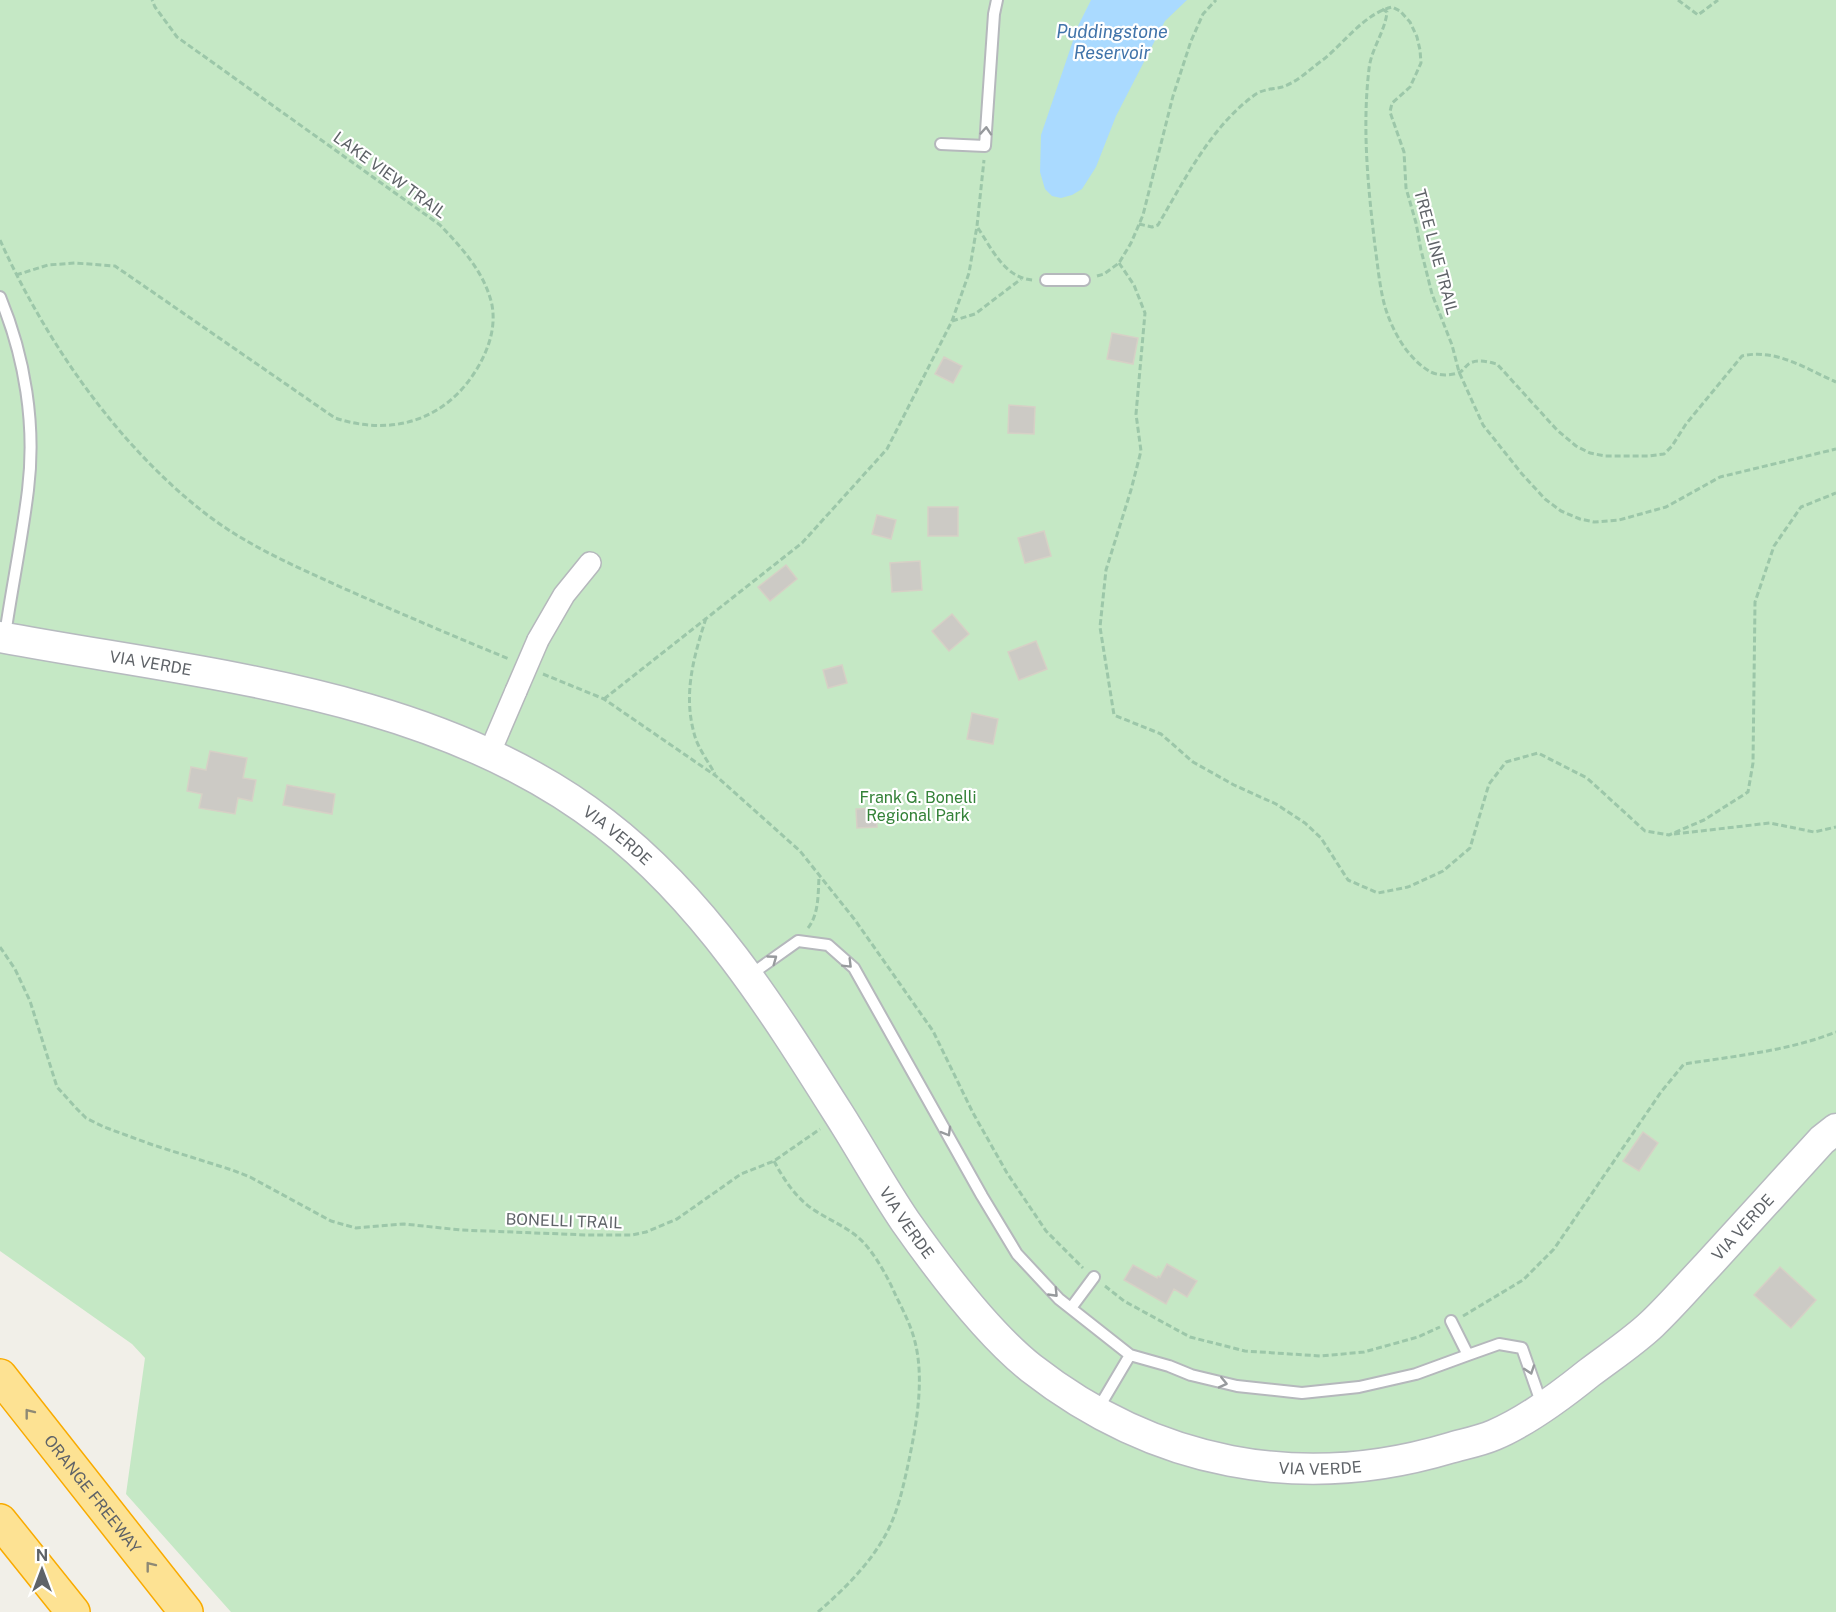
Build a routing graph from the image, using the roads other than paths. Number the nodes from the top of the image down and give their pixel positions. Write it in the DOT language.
graph roads {
  1 [pos="997,0"];
  2 [pos="941,144"];
  3 [pos="1046,280"];
  4 [pos="1084,280"];
  5 [pos="0,297"];
  6 [pos="590,563"];
  7 [pos="2,638"];
  8 [pos="489,754"];
  9 [pos="749,976"];
  10 [pos="1836,1129"];
  11 [pos="1094,1277"];
  12 [pos="1071,1308"];
  13 [pos="1451,1322"];
  14 [pos="1130,1355"];
  15 [pos="1468,1355"];
  16 [pos="0,1376"];
  17 [pos="1542,1407"];
  18 [pos="1095,1413"];
  19 [pos="0,1521"];
  20 [pos="72,1612"];
  21 [pos="186,1612"];
  2 -- 1 [label="lane, one-way"];
  3 -- 4 [label="lane"];
  5 -- 7 [label="lane"];
  6 -- 8 [label="street, bridge"];
  7 -- 8 [label="main road, VIA VERDE"];
  8 -- 9 [label="main road, VIA VERDE"];
  9 -- 12 [label="lane, one-way"];
  9 -- 18 [label="main road, VIA VERDE"];
  10 -- 17 [label="main road, VIA VERDE"];
  11 -- 12 [label="lane"];
  12 -- 14 [label="lane"];
  13 -- 15 [label="lane"];
  14 -- 15 [label="lane, one-way"];
  14 -- 18 [label="lane"];
  15 -- 17 [label="lane, one-way"];
  21 -- 16 [label="highway, ORANGE FREEWAY, one-way"];
  17 -- 18 [label="main road, VIA VERDE"];
  19 -- 20 [label="highway"];
}
